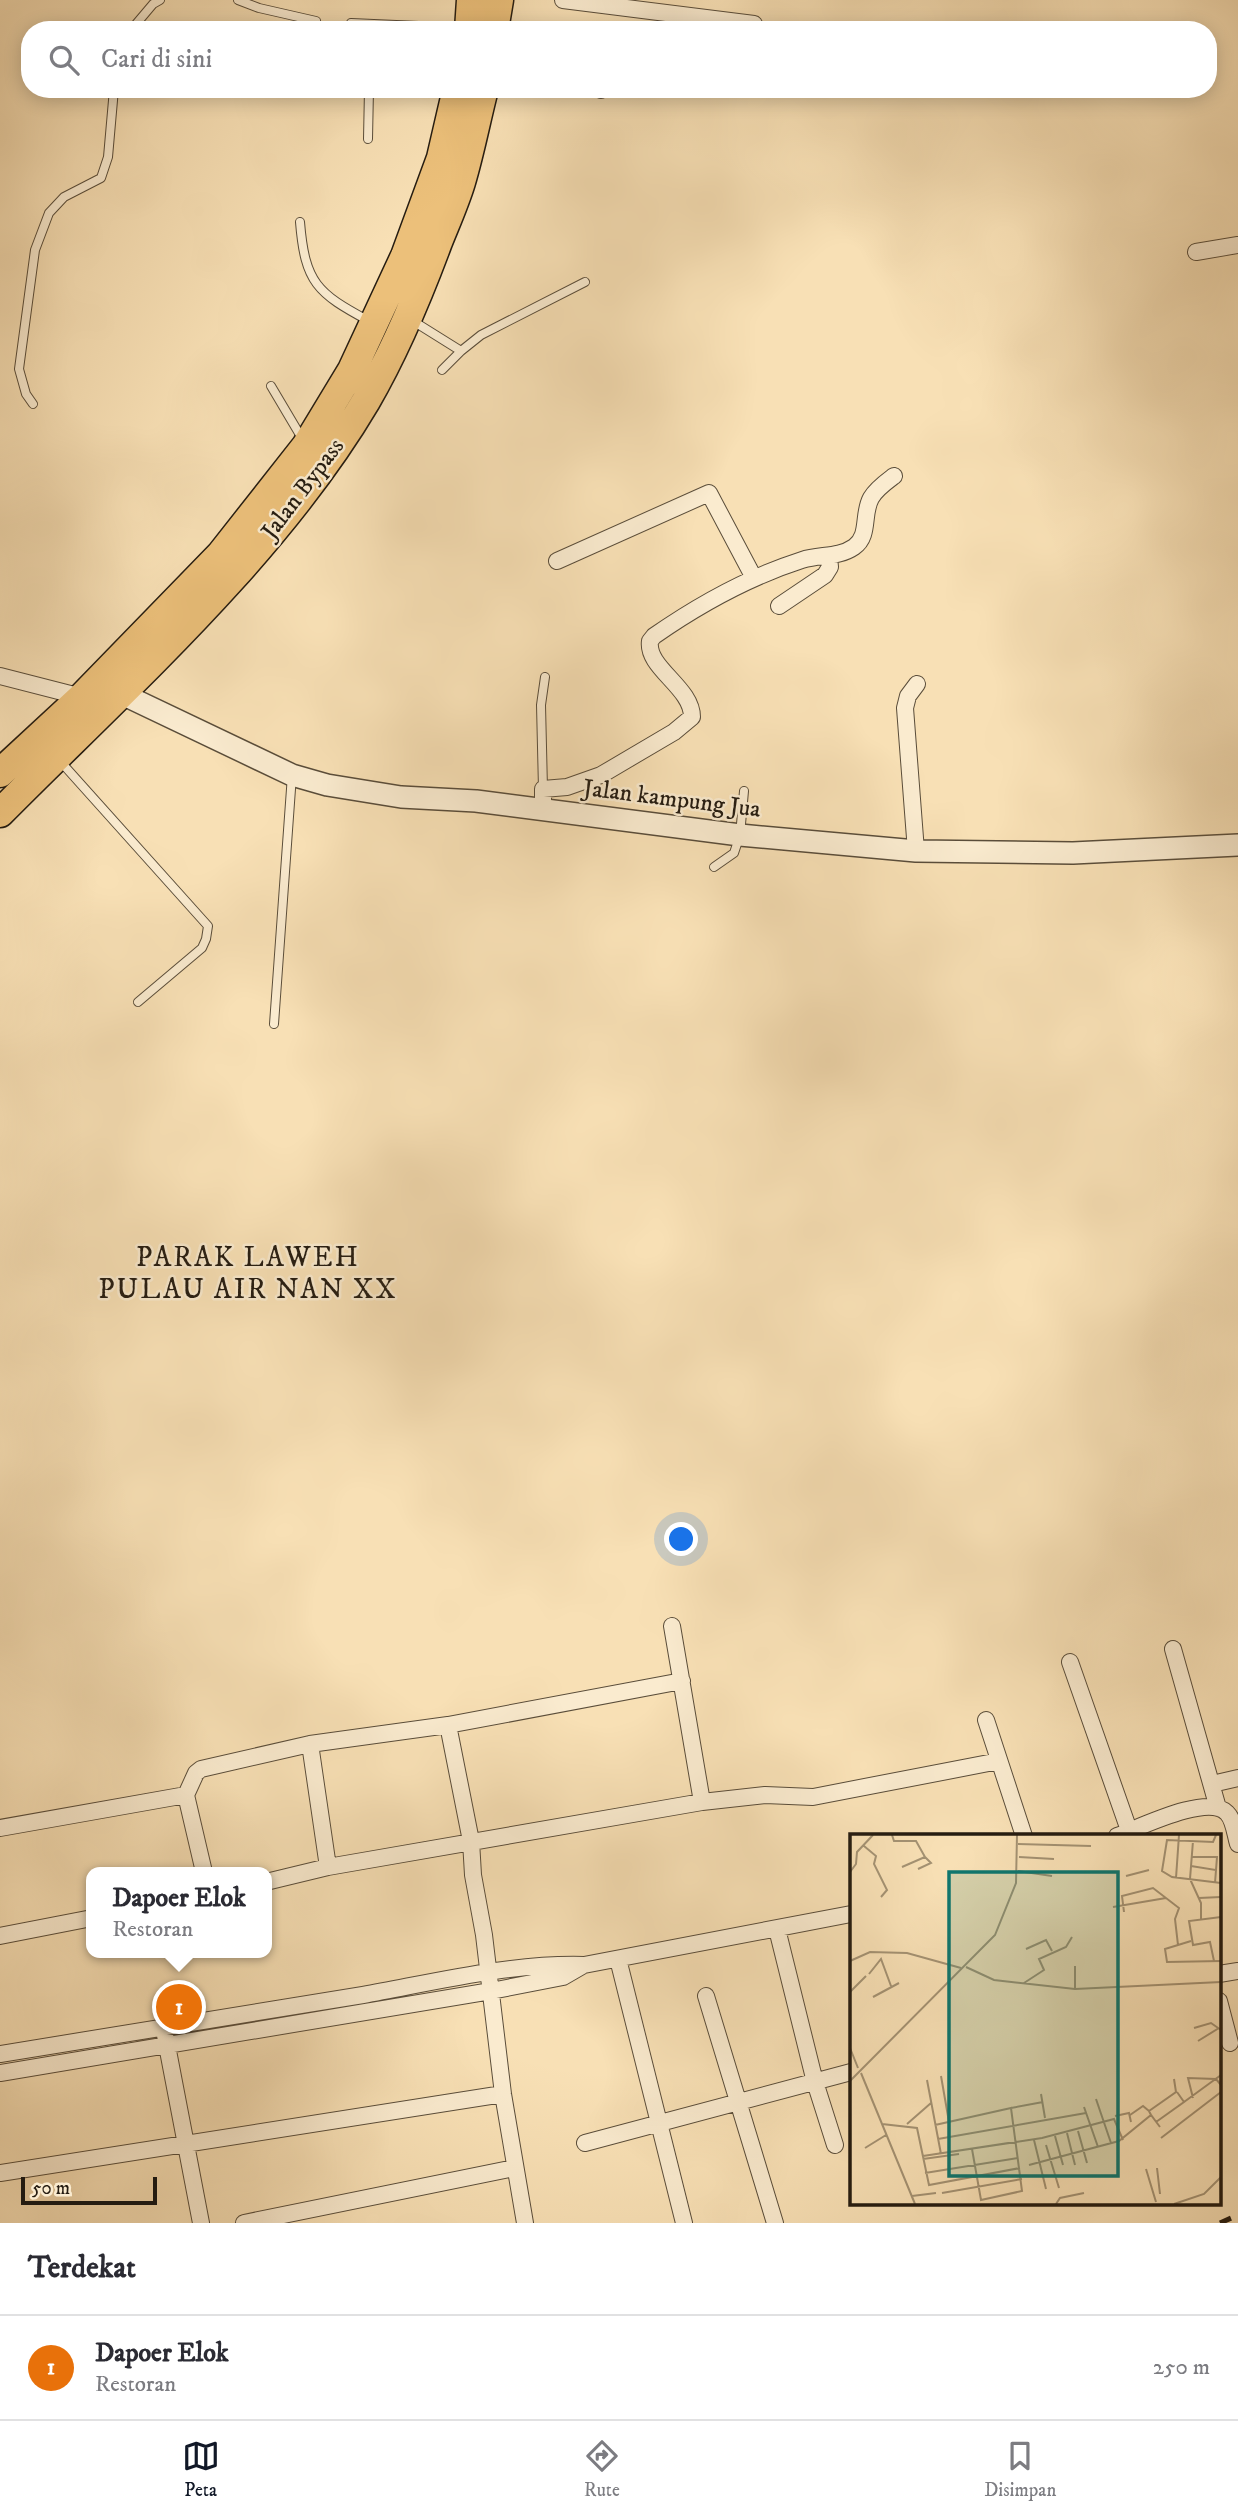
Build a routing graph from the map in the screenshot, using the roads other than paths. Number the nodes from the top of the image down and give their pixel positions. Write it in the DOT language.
graph roads {
  1 [pos="160,0"];
  2 [pos="237,0"];
  3 [pos="471,0"];
  4 [pos="499,0"];
  5 [pos="563,0"];
  6 [pos="139,21"];
  7 [pos="316,21"];
  8 [pos="475,21"];
  9 [pos="483,21"];
  10 [pos="730,21"];
  11 [pos="113,98"];
  12 [pos="369,98"];
  13 [pos="455,98"];
  14 [pos="482,98"];
  15 [pos="368,139"];
  16 [pos="300,222"];
  17 [pos="1238,245"];
  18 [pos="1196,252"];
  19 [pos="417,262"];
  20 [pos="585,282"];
  21 [pos="408,318"];
  22 [pos="374,324"];
  23 [pos="461,351"];
  24 [pos="442,370"];
  25 [pos="271,386"];
  26 [pos="33,404"];
  27 [pos="306,446"];
  28 [pos="894,476"];
  29 [pos="829,557"];
  30 [pos="557,561"];
  31 [pos="754,578"];
  32 [pos="779,606"];
  33 [pos="0,676"];
  34 [pos="545,677"];
  35 [pos="917,684"];
  36 [pos="120,693"];
  37 [pos="82,696"];
  38 [pos="56,757"];
  39 [pos="8,761"];
  40 [pos="292,775"];
  41 [pos="744,791"];
  42 [pos="543,799"];
  43 [pos="0,813"];
  44 [pos="740,835"];
  45 [pos="1238,845"];
  46 [pos="916,851"];
  47 [pos="714,867"];
  48 [pos="138,1002"];
  49 [pos="274,1024"];
  50 [pos="672,1626"];
  51 [pos="1172,1648"];
  52 [pos="1070,1662"];
  53 [pos="682,1681"];
  54 [pos="986,1720"];
  55 [pos="448,1726"];
  56 [pos="310,1744"];
  57 [pos="999,1761"];
  58 [pos="1238,1778"];
  59 [pos="1212,1784"];
  60 [pos="186,1795"];
  61 [pos="702,1802"];
  62 [pos="1218,1808"];
  63 [pos="0,1828"];
  64 [pos="1023,1834"];
  65 [pos="1126,1834"];
  66 [pos="1128,1834"];
  67 [pos="471,1842"];
  68 [pos="1238,1844"];
  69 [pos="203,1867"];
  70 [pos="328,1867"];
  71 [pos="272,1881"];
  72 [pos="850,1914"];
  73 [pos="86,1919"];
  74 [pos="777,1929"];
  75 [pos="0,1936"];
  76 [pos="618,1959"];
  77 [pos="584,1965"];
  78 [pos="1238,1971"];
  79 [pos="488,1973"];
  80 [pos="1220,1974"];
  81 [pos="491,1992"];
  82 [pos="706,1996"];
  83 [pos="1220,2005"];
  84 [pos="165,2037"];
  85 [pos="1230,2043"];
  86 [pos="0,2054"];
  87 [pos="850,2072"];
  88 [pos="0,2073"];
  89 [pos="815,2082"];
  90 [pos="503,2094"];
  91 [pos="740,2102"];
  92 [pos="658,2124"];
  93 [pos="185,2143"];
  94 [pos="585,2143"];
  95 [pos="835,2145"];
  96 [pos="514,2168"];
  97 [pos="0,2173"];
  98 [pos="201,2223"];
  99 [pos="244,2223"];
  100 [pos="525,2223"];
  101 [pos="684,2223"];
  102 [pos="775,2223"];
  1 -- 6 [label="lane"];
  2 -- 7 [label="lane"];
  3 -- 8 [label="highway"];
  4 -- 9 [label="highway"];
  5 -- 10 [label="street"];
  11 -- 26 [label="lane"];
  12 -- 15 [label="lane"];
  13 -- 19 [label="highway, Jalan Bypass"];
  14 -- 19 [label="highway, Jalan Bypass"];
  16 -- 22 [label="lane"];
  17 -- 18 [label="street"];
  19 -- 21 [label="highway, Jalan Bypass"];
  19 -- 22 [label="highway, Jalan Bypass"];
  20 -- 23 [label="lane"];
  21 -- 23 [label="lane"];
  21 -- 36 [label="highway, Jalan Bypass"];
  22 -- 27 [label="highway, Jalan Bypass"];
  23 -- 24 [label="lane"];
  25 -- 27 [label="lane"];
  27 -- 37 [label="highway, Jalan Bypass"];
  28 -- 29 [label="street"];
  29 -- 31 [label="street"];
  29 -- 32 [label="street"];
  30 -- 31 [label="street"];
  31 -- 42 [label="street"];
  33 -- 37 [label="street"];
  34 -- 42 [label="lane"];
  35 -- 46 [label="street"];
  36 -- 38 [label="highway, Jalan Bypass"];
  36 -- 40 [label="street, Jalan kampung Jua"];
  37 -- 39 [label="highway, Jalan Bypass"];
  38 -- 43 [label="highway, Jalan Bypass"];
  38 -- 48 [label="lane"];
  40 -- 42 [label="street, Jalan kampung Jua"];
  40 -- 49 [label="lane"];
  41 -- 44 [label="lane"];
  42 -- 44 [label="street, Jalan kampung Jua"];
  44 -- 46 [label="street, Jalan kampung Jua"];
  44 -- 47 [label="lane"];
  45 -- 46 [label="street, Jalan kampung Jua"];
  50 -- 53 [label="street"];
  51 -- 59 [label="street"];
  52 -- 65 [label="street"];
  53 -- 55 [label="street"];
  53 -- 61 [label="street"];
  54 -- 57 [label="street"];
  55 -- 56 [label="street"];
  55 -- 67 [label="street"];
  56 -- 60 [label="street"];
  56 -- 70 [label="street"];
  57 -- 61 [label="street"];
  57 -- 64 [label="street"];
  58 -- 59 [label="street"];
  59 -- 62 [label="street"];
  60 -- 63 [label="street"];
  60 -- 69 [label="street"];
  61 -- 67 [label="street"];
  62 -- 66 [label="street"];
  62 -- 68 [label="street"];
  67 -- 70 [label="street"];
  67 -- 79 [label="street"];
  70 -- 71 [label="street"];
  72 -- 74 [label="street"];
  73 -- 75 [label="street"];
  74 -- 76 [label="street"];
  74 -- 89 [label="street"];
  76 -- 77 [label="street"];
  76 -- 92 [label="street"];
  77 -- 79 [label="street"];
  77 -- 81 [label="street"];
  78 -- 80 [label="street"];
  79 -- 81 [label="street"];
  79 -- 84 [label="street"];
  81 -- 84 [label="street"];
  81 -- 90 [label="street"];
  82 -- 91 [label="street"];
  83 -- 85 [label="street"];
  84 -- 86 [label="street"];
  84 -- 88 [label="street"];
  84 -- 93 [label="street"];
  87 -- 89 [label="street"];
  89 -- 91 [label="street"];
  89 -- 95 [label="street"];
  90 -- 93 [label="street"];
  90 -- 96 [label="street"];
  91 -- 92 [label="street"];
  91 -- 102 [label="street"];
  92 -- 94 [label="street"];
  92 -- 101 [label="street"];
  93 -- 97 [label="street"];
  93 -- 98 [label="street"];
  96 -- 99 [label="street"];
  96 -- 100 [label="street"];
}
